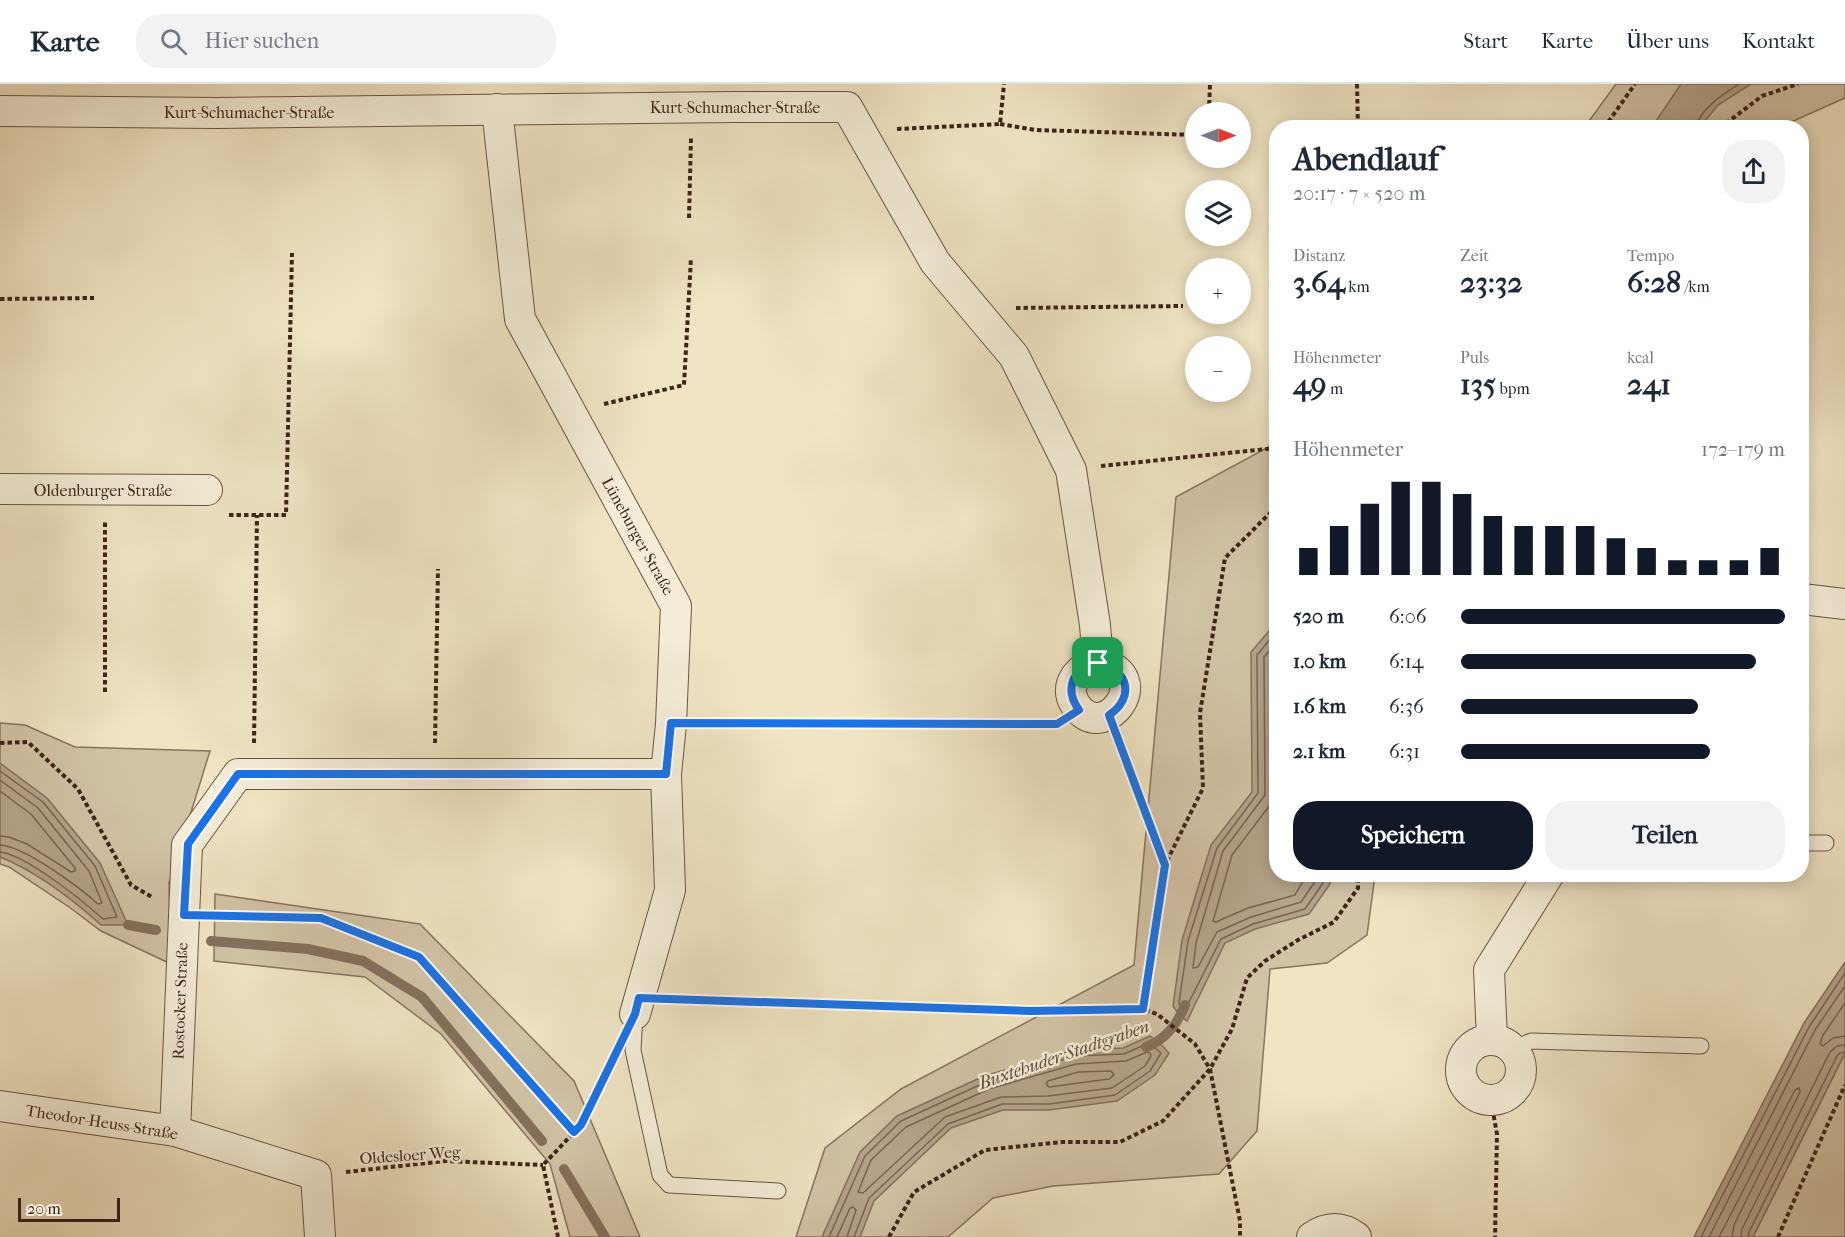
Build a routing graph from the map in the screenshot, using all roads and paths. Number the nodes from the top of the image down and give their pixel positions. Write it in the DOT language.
graph roads {
  1 [pos="1004,84"];
  2 [pos="1210,84"];
  3 [pos="1357,84"];
  4 [pos="1635,84"];
  5 [pos="1798,84"];
  6 [pos="1209,102"];
  7 [pos="692,107"];
  8 [pos="497,109"];
  9 [pos="0,111"];
  10 [pos="1358,120"];
  11 [pos="1610,120"];
  12 [pos="1730,120"];
  13 [pos="1000,123"];
  14 [pos="1185,135"];
  15 [pos="864,137"];
  16 [pos="689,218"];
  17 [pos="292,253"];
  18 [pos="691,258"];
  19 [pos="94,298"];
  20 [pos="0,299"];
  21 [pos="1184,306"];
  22 [pos="975,309"];
  23 [pos="571,412"];
  24 [pos="1269,449"];
  25 [pos="1071,470"];
  26 [pos="0,489"];
  27 [pos="105,490"];
  28 [pos="207,490"];
  29 [pos="1269,514"];
  30 [pos="257,515"];
  31 [pos="438,569"];
  32 [pos="1809,600"];
  33 [pos="1845,604"];
  34 [pos="1098,663"];
  35 [pos="105,692"];
  36 [pos="1079,710"];
  37 [pos="1109,715"];
  38 [pos="671,723"];
  39 [pos="0,743"];
  40 [pos="253,774"];
  41 [pos="434,774"];
  42 [pos="666,774"];
  43 [pos="1809,843"];
  44 [pos="1827,843"];
  45 [pos="1165,865"];
  46 [pos="1358,882"];
  47 [pos="1544,882"];
  48 [pos="184,915"];
  49 [pos="637,1006"];
  50 [pos="1143,1009"];
  51 [pos="1502,1044"];
  52 [pos="1701,1046"];
  53 [pos="611,1065"];
  54 [pos="1209,1069"];
  55 [pos="1845,1085"];
  56 [pos="1491,1101"];
  57 [pos="0,1114"];
  58 [pos="175,1131"];
  59 [pos="574,1132"];
  60 [pos="543,1165"];
  61 [pos="316,1175"];
  62 [pos="778,1191"];
  63 [pos="320,1237"];
  64 [pos="558,1237"];
  65 [pos="889,1237"];
  66 [pos="1240,1237"];
  67 [pos="1312,1237"];
  68 [pos="1356,1237"];
  69 [pos="1495,1237"];
  70 [pos="1778,1237"];
  1 -- 13 [label="path"];
  2 -- 6 [label="path"];
  3 -- 10 [label="path"];
  4 -- 11 [label="path"];
  5 -- 12 [label="path"];
  7 -- 8 [label="street, Kurt-Schumacher-Straße"];
  7 -- 15 [label="street, Kurt-Schumacher-Straße"];
  7 -- 16 [label="path"];
  8 -- 9 [label="street, Kurt-Schumacher-Straße"];
  8 -- 23 [label="street, Lüneburger Straße"];
  13 -- 14 [label="path"];
  13 -- 15 [label="path"];
  15 -- 22 [label="street, Kurt-Schumacher-Straße"];
  17 -- 30 [label="path"];
  18 -- 23 [label="path"];
  19 -- 20 [label="path"];
  21 -- 22 [label="path"];
  22 -- 25 [label="street, Kurt-Schumacher-Straße"];
  23 -- 38 [label="street, Lüneburger Straße"];
  24 -- 25 [label="path"];
  25 -- 34 [label="street, Kurt-Schumacher-Straße"];
  26 -- 27 [label="street, Oldenburger Straße"];
  27 -- 28 [label="street, Oldenburger Straße"];
  27 -- 35 [label="path"];
  28 -- 30 [label="path"];
  29 -- 45 [label="path"];
  30 -- 40 [label="path"];
  31 -- 41 [label="path"];
  32 -- 33 [label="street"];
  34 -- 36 [label="street"];
  34 -- 37 [label="street"];
  36 -- 37 [label="street"];
  36 -- 38 [label="path"];
  37 -- 45 [label="path"];
  38 -- 42 [label="street, Lüneburger Straße"];
  39 -- 48 [label="path"];
  40 -- 41 [label="street, Rostocker Straße"];
  40 -- 48 [label="street, Rostocker Straße"];
  41 -- 42 [label="street, Rostocker Straße"];
  42 -- 49 [label="street, Lüneburger Straße"];
  43 -- 44 [label="lane"];
  45 -- 50 [label="path"];
  46 -- 54 [label="path"];
  47 -- 51 [label="street"];
  48 -- 58 [label="street, Rostocker Straße"];
  48 -- 59 [label="path"];
  49 -- 50 [label="path"];
  49 -- 62 [label="lane"];
  50 -- 54 [label="path"];
  51 -- 52 [label="lane"];
  51 -- 56 [label="street"];
  51 -- 56 [label="street"];
  53 -- 59 [label="path"];
  54 -- 65 [label="path"];
  54 -- 66 [label="path"];
  55 -- 70 [label="path"];
  56 -- 69 [label="path"];
  57 -- 58 [label="street, Theodor-Heuss-Straße"];
  58 -- 61 [label="street, Theodor-Heuss-Straße"];
  59 -- 60 [label="path"];
  60 -- 61 [label="path, Oldesloer Weg"];
  60 -- 64 [label="path"];
  61 -- 63 [label="street"];
  67 -- 68 [label="street"];
}
